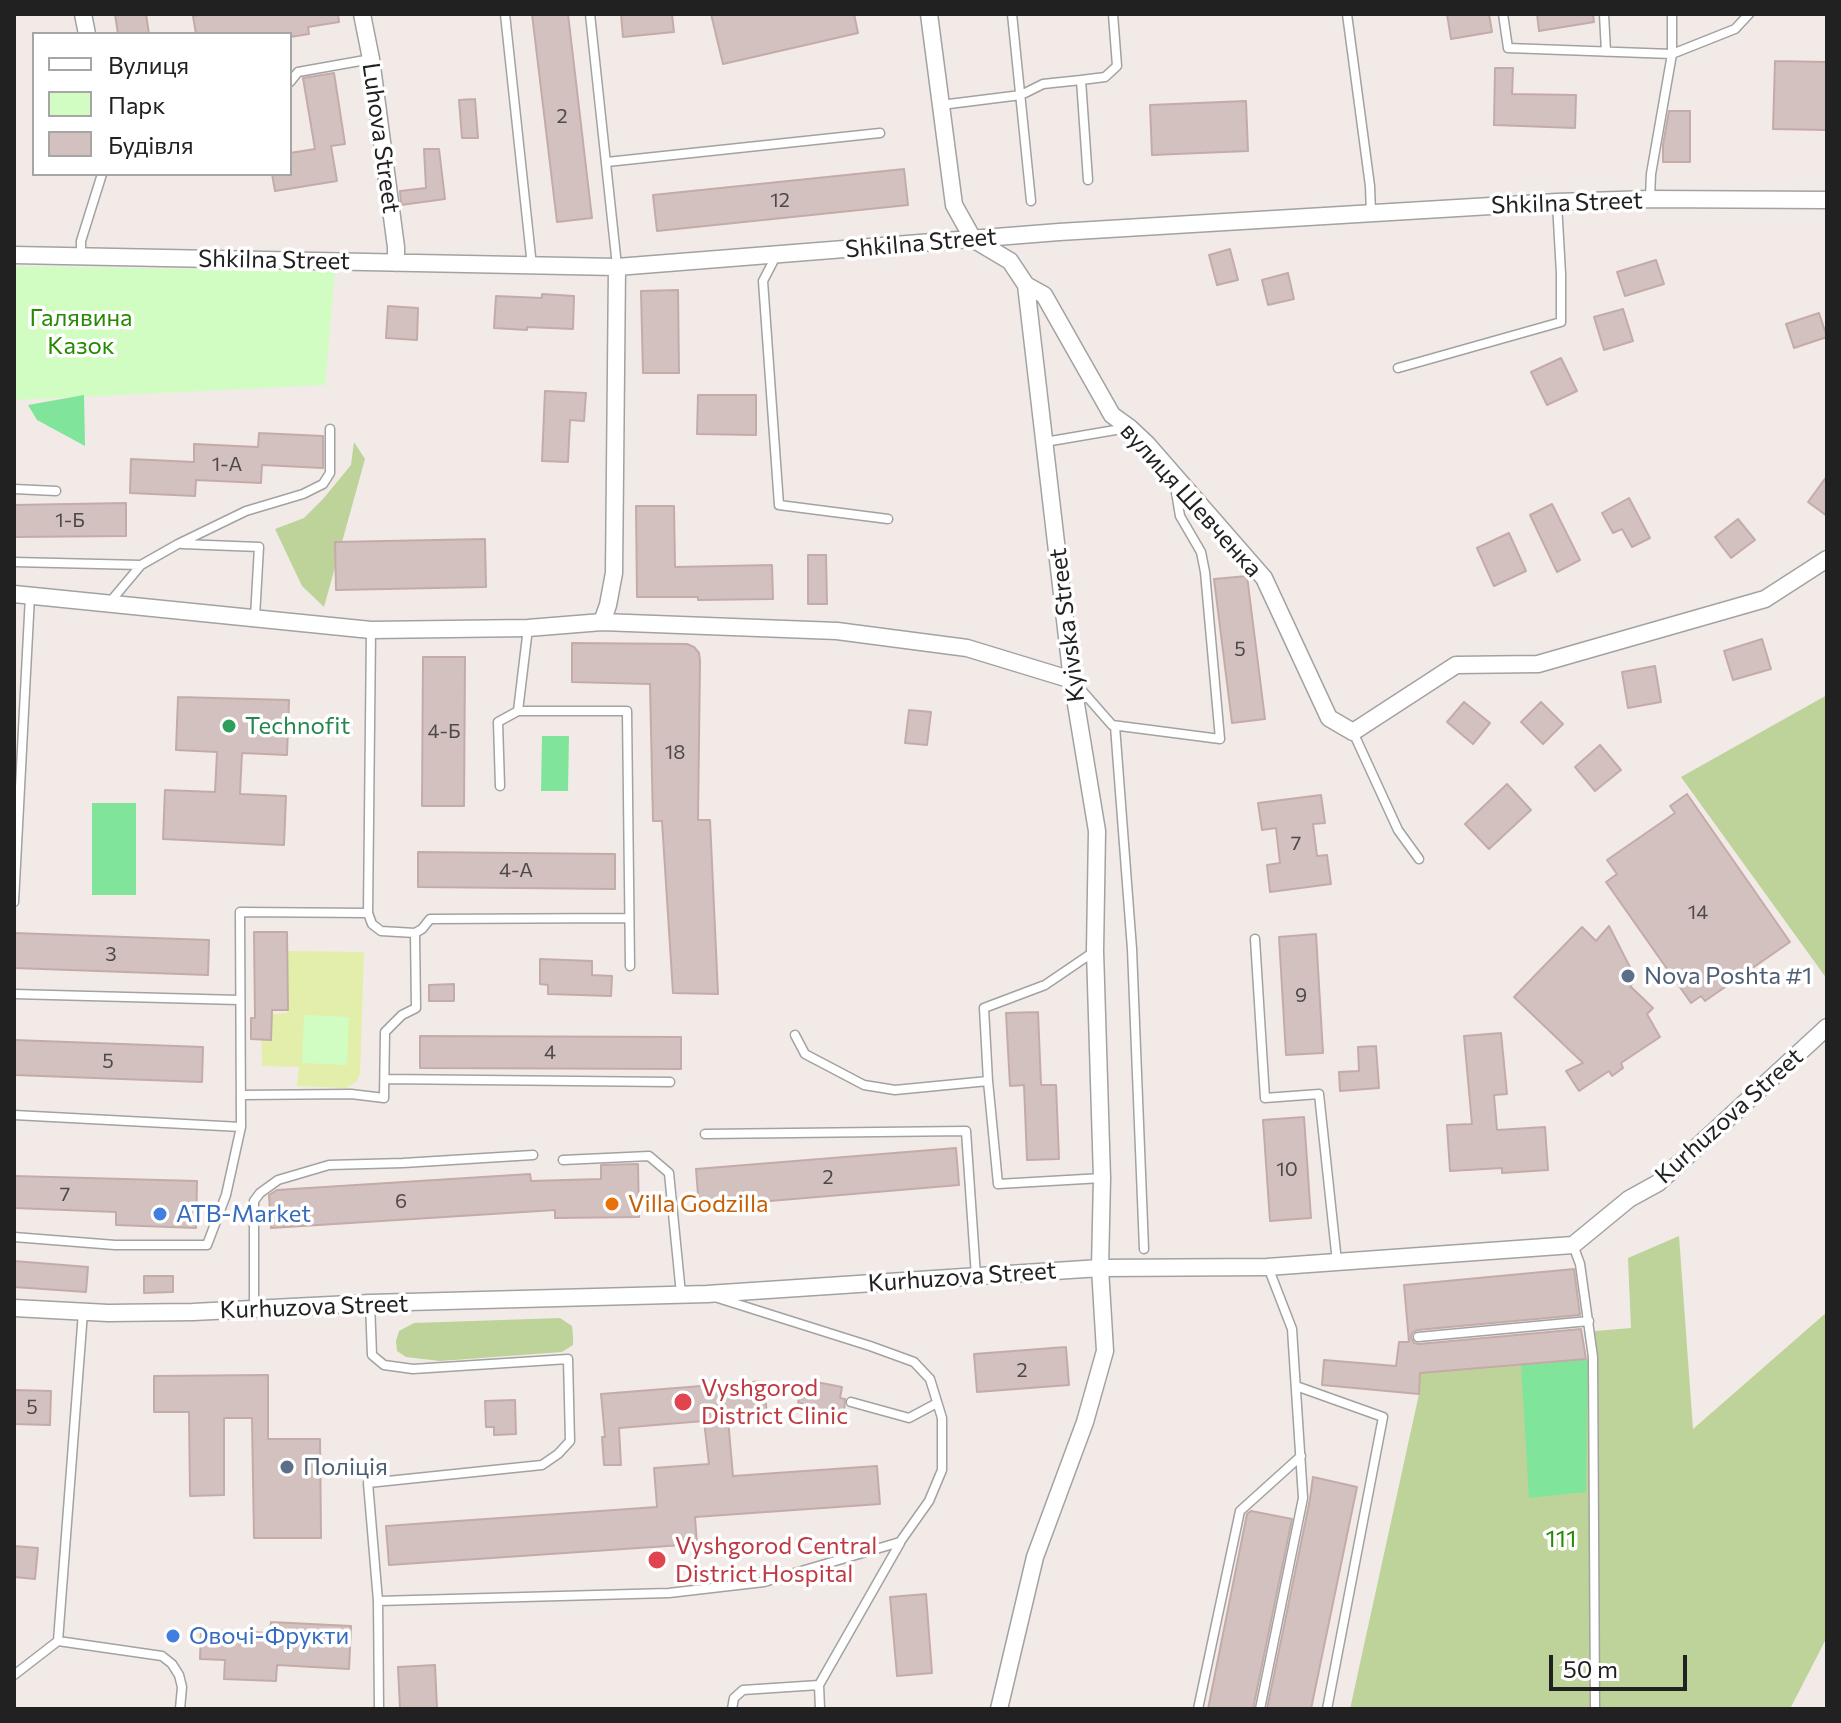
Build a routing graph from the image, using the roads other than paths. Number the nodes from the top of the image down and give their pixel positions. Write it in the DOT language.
graph roads {
  1 [pos="362,14"];
  2 [pos="505,14"];
  3 [pos="590,14"];
  4 [pos="929,14"];
  5 [pos="1012,14"];
  6 [pos="1113,14"];
  7 [pos="1347,14"];
  8 [pos="1503,14"];
  9 [pos="1604,14"];
  10 [pos="1672,14"];
  11 [pos="1749,14"];
  12 [pos="1606,52"];
  13 [pos="1672,54"];
  14 [pos="371,59"];
  15 [pos="292,80"];
  16 [pos="1081,80"];
  17 [pos="1021,95"];
  18 [pos="941,105"];
  19 [pos="880,133"];
  20 [pos="607,162"];
  21 [pos="101,176"];
  22 [pos="1088,180"];
  23 [pos="1649,199"];
  24 [pos="1827,200"];
  25 [pos="1031,201"];
  26 [pos="1557,202"];
  27 [pos="1371,214"];
  28 [pos="973,239"];
  29 [pos="14,255"];
  30 [pos="776,255"];
  31 [pos="81,257"];
  32 [pos="396,263"];
  33 [pos="532,266"];
  34 [pos="617,267"];
  35 [pos="1026,285"];
  36 [pos="1398,368"];
  37 [pos="1130,428"];
  38 [pos="330,429"];
  39 [pos="1045,442"];
  40 [pos="1173,474"];
  41 [pos="14,489"];
  42 [pos="56,491"];
  43 [pos="888,519"];
  44 [pos="178,544"];
  45 [pos="1827,559"];
  46 [pos="14,562"];
  47 [pos="141,565"];
  48 [pos="22,594"];
  49 [pos="110,603"];
  50 [pos="255,617"];
  51 [pos="602,622"];
  52 [pos="528,628"];
  53 [pos="371,630"];
  54 [pos="1072,680"];
  55 [pos="518,711"];
  56 [pos="1115,726"];
  57 [pos="1353,732"];
  58 [pos="500,786"];
  59 [pos="1419,859"];
  60 [pos="14,902"];
  61 [pos="368,913"];
  62 [pos="629,918"];
  63 [pos="415,933"];
  64 [pos="1255,939"];
  65 [pos="1095,951"];
  66 [pos="630,966"];
  67 [pos="14,994"];
  68 [pos="239,1000"];
  69 [pos="1827,1027"];
  70 [pos="795,1035"];
  71 [pos="385,1079"];
  72 [pos="988,1081"];
  73 [pos="670,1082"];
  74 [pos="241,1095"];
  75 [pos="14,1115"];
  76 [pos="241,1127"];
  77 [pos="705,1134"];
  78 [pos="533,1155"];
  79 [pos="563,1160"];
  80 [pos="1102,1178"];
  81 [pos="14,1237"];
  82 [pos="1573,1245"];
  83 [pos="1144,1249"];
  84 [pos="1337,1262"];
  85 [pos="1267,1267"];
  86 [pos="1100,1268"];
  87 [pos="976,1276"];
  88 [pos="707,1294"];
  89 [pos="681,1295"];
  90 [pos="370,1303"];
  91 [pos="14,1308"];
  92 [pos="254,1309"];
  93 [pos="83,1312"];
  94 [pos="1589,1321"];
  95 [pos="1418,1337"];
  96 [pos="1296,1386"];
  97 [pos="851,1402"];
  98 [pos="937,1403"];
  99 [pos="1301,1456"];
  100 [pos="900,1542"];
  101 [pos="378,1601"];
  102 [pos="58,1641"];
  103 [pos="14,1675"];
  104 [pos="819,1685"];
  105 [pos="180,1709"];
  106 [pos="379,1709"];
  107 [pos="732,1709"];
  108 [pos="820,1709"];
  109 [pos="999,1709"];
  110 [pos="1198,1709"];
  111 [pos="1260,1709"];
  112 [pos="1327,1709"];
  113 [pos="1595,1709"];
  1 -- 14 [label="street, Luhova Street"];
  2 -- 33 [label="lane"];
  3 -- 20 [label="lane"];
  4 -- 18 [label="street"];
  5 -- 17 [label="lane"];
  6 -- 16 [label="lane"];
  7 -- 27 [label="lane"];
  8 -- 12 [label="lane"];
  9 -- 12 [label="lane"];
  10 -- 13 [label="lane"];
  11 -- 13 [label="lane"];
  12 -- 13 [label="lane"];
  13 -- 23 [label="lane"];
  14 -- 15 [label="lane"];
  14 -- 32 [label="street, Luhova Street"];
  16 -- 17 [label="lane"];
  16 -- 22 [label="lane"];
  17 -- 18 [label="lane"];
  17 -- 25 [label="lane"];
  18 -- 28 [label="street"];
  19 -- 20 [label="lane"];
  20 -- 34 [label="lane"];
  21 -- 31 [label="lane"];
  23 -- 24 [label="street, Shkilna Street"];
  23 -- 26 [label="street, Shkilna Street"];
  26 -- 27 [label="street, Shkilna Street"];
  26 -- 36 [label="lane"];
  27 -- 28 [label="street, Shkilna Street"];
  28 -- 30 [label="street, Shkilna Street"];
  28 -- 35 [label="street"];
  29 -- 31 [label="street, Shkilna Street"];
  30 -- 34 [label="street, Shkilna Street"];
  30 -- 43 [label="lane"];
  31 -- 32 [label="street, Shkilna Street"];
  32 -- 33 [label="street, Shkilna Street"];
  33 -- 34 [label="street, Shkilna Street"];
  34 -- 51 [label="street"];
  35 -- 37 [label="street, вулиця Шевченка"];
  35 -- 39 [label="street, Kyivska Street"];
  37 -- 39 [label="lane"];
  37 -- 40 [label="street, вулиця Шевченка"];
  38 -- 44 [label="lane"];
  39 -- 54 [label="street, Kyivska Street"];
  40 -- 56 [label="lane"];
  40 -- 57 [label="street, вулиця Шевченка"];
  41 -- 42 [label="lane"];
  44 -- 47 [label="lane"];
  44 -- 50 [label="lane"];
  45 -- 57 [label="street"];
  46 -- 47 [label="lane"];
  47 -- 49 [label="lane"];
  48 -- 49 [label="street"];
  48 -- 60 [label="lane"];
  49 -- 50 [label="street"];
  50 -- 53 [label="street"];
  51 -- 52 [label="street"];
  51 -- 54 [label="street"];
  52 -- 53 [label="street"];
  52 -- 55 [label="lane"];
  53 -- 61 [label="lane"];
  54 -- 56 [label="lane"];
  54 -- 65 [label="street, Kyivska Street"];
  55 -- 58 [label="lane"];
  55 -- 62 [label="lane"];
  56 -- 83 [label="lane"];
  57 -- 59 [label="lane"];
  61 -- 63 [label="lane"];
  61 -- 68 [label="lane"];
  62 -- 63 [label="lane"];
  62 -- 66 [label="lane"];
  63 -- 71 [label="lane"];
  64 -- 84 [label="lane"];
  65 -- 72 [label="lane"];
  65 -- 80 [label="street, Kyivska Street"];
  67 -- 68 [label="lane"];
  68 -- 74 [label="lane"];
  69 -- 82 [label="street, Kurhuzova Street"];
  70 -- 72 [label="lane"];
  71 -- 73 [label="lane"];
  71 -- 74 [label="lane"];
  72 -- 80 [label="lane"];
  74 -- 76 [label="lane"];
  75 -- 76 [label="lane"];
  76 -- 81 [label="lane"];
  77 -- 87 [label="lane"];
  78 -- 92 [label="lane"];
  79 -- 89 [label="lane"];
  80 -- 86 [label="street, Kyivska Street"];
  82 -- 84 [label="street, Kurhuzova Street"];
  82 -- 94 [label="lane"];
  84 -- 85 [label="street, Kurhuzova Street"];
  85 -- 86 [label="street, Kurhuzova Street"];
  85 -- 96 [label="lane"];
  86 -- 87 [label="street, Kurhuzova Street"];
  86 -- 109 [label="street, Kyivska Street"];
  87 -- 88 [label="street, Kurhuzova Street"];
  88 -- 89 [label="street, Kurhuzova Street"];
  88 -- 98 [label="lane"];
  89 -- 90 [label="street, Kurhuzova Street"];
  90 -- 92 [label="street, Kurhuzova Street"];
  90 -- 101 [label="lane"];
  91 -- 93 [label="street, Kurhuzova Street"];
  92 -- 93 [label="street, Kurhuzova Street"];
  93 -- 102 [label="lane"];
  94 -- 95 [label="lane"];
  94 -- 113 [label="lane"];
  96 -- 99 [label="lane"];
  96 -- 112 [label="lane"];
  97 -- 98 [label="lane"];
  98 -- 100 [label="lane"];
  99 -- 110 [label="lane"];
  99 -- 111 [label="lane"];
  100 -- 101 [label="lane"];
  100 -- 104 [label="lane"];
  101 -- 106 [label="lane"];
  102 -- 103 [label="lane"];
  102 -- 105 [label="lane"];
  104 -- 107 [label="lane"];
  104 -- 108 [label="lane"];
}
